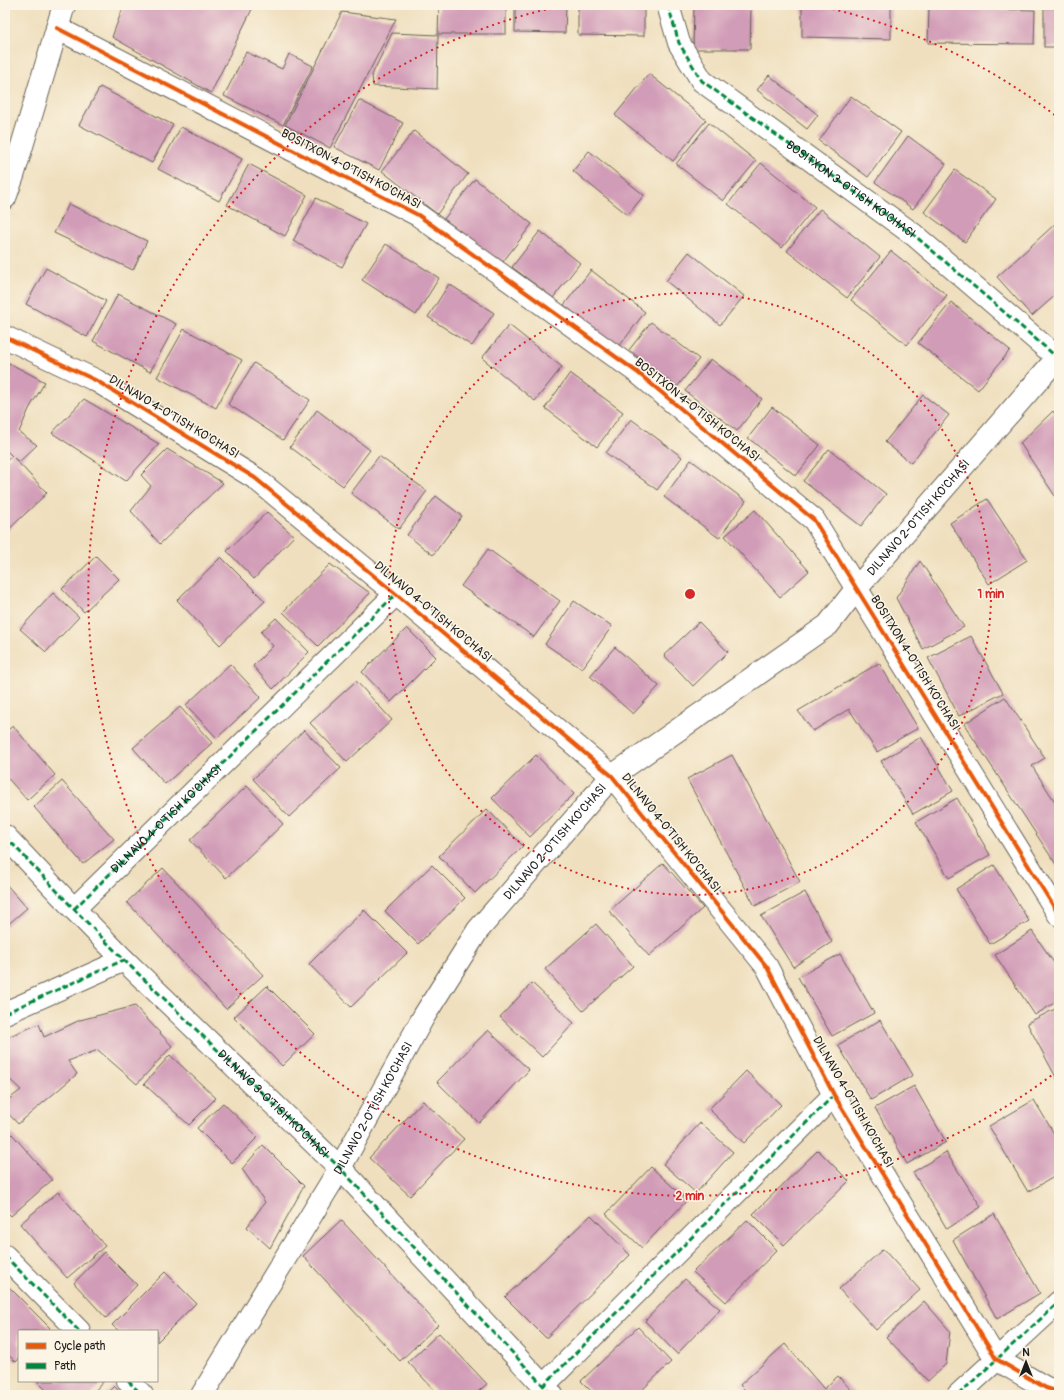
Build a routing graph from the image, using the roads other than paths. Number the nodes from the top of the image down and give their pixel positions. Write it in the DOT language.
graph roads {
  1 [pos="64,5"];
  2 [pos="668,5"];
  3 [pos="57,28"];
  4 [pos="5,198"];
  5 [pos="5,337"];
  6 [pos="1059,357"];
  7 [pos="857,588"];
  8 [pos="396,594"];
  9 [pos="612,776"];
  10 [pos="5,836"];
  11 [pos="74,909"];
  12 [pos="1059,915"];
  13 [pos="124,960"];
  14 [pos="5,1013"];
  15 [pos="834,1095"];
  16 [pos="340,1168"];
  17 [pos="5,1256"];
  18 [pos="1059,1302"];
  19 [pos="78,1330"];
  20 [pos="996,1359"];
  21 [pos="129,1382"];
  22 [pos="548,1390"];
  23 [pos="1059,1392"];
  24 [pos="142,1395"];
  25 [pos="202,1395"];
  26 [pos="958,1395"];
  1 -- 3 [label="street"];
  2 -- 6 [label="street, BOSITXON 3-O'TISH KO'CHASI"];
  3 -- 4 [label="street"];
  3 -- 7 [label="street, BOSITXON 4-O'TISH KO'CHASI"];
  5 -- 8 [label="street, DILNAVO 4-O'TISH KO'CHASI"];
  6 -- 7 [label="street, DILNAVO 2-O'TISH KO'CHASI"];
  7 -- 9 [label="street, DILNAVO 2-O'TISH KO'CHASI"];
  7 -- 12 [label="street, BOSITXON 4-O'TISH KO'CHASI"];
  8 -- 9 [label="street, DILNAVO 4-O'TISH KO'CHASI"];
  8 -- 11 [label="street, DILNAVO 4-O'TISH KO'CHASI"];
  9 -- 15 [label="street, DILNAVO 4-O'TISH KO'CHASI"];
  9 -- 16 [label="street, DILNAVO 2-O'TISH KO'CHASI"];
  10 -- 11 [label="street, DILNAVO 3-O'TISH KO'CHASI"];
  11 -- 13 [label="street, DILNAVO 3-O'TISH KO'CHASI"];
  13 -- 14 [label="street"];
  13 -- 16 [label="street, DILNAVO 3-O'TISH KO'CHASI"];
  15 -- 20 [label="street, DILNAVO 4-O'TISH KO'CHASI"];
  15 -- 22 [label="street, DILNAVO 4-O'TISH KO'CHASI"];
  16 -- 22 [label="street, DILNAVO 3-O'TISH KO'CHASI"];
  16 -- 25 [label="street, DILNAVO 2-O'TISH KO'CHASI"];
  17 -- 19 [label="street"];
  18 -- 20 [label="street"];
  20 -- 23 [label="street, DILNAVO 4-O'TISH KO'CHASI"];
  20 -- 26 [label="street"];
  21 -- 24 [label="street"];
}
